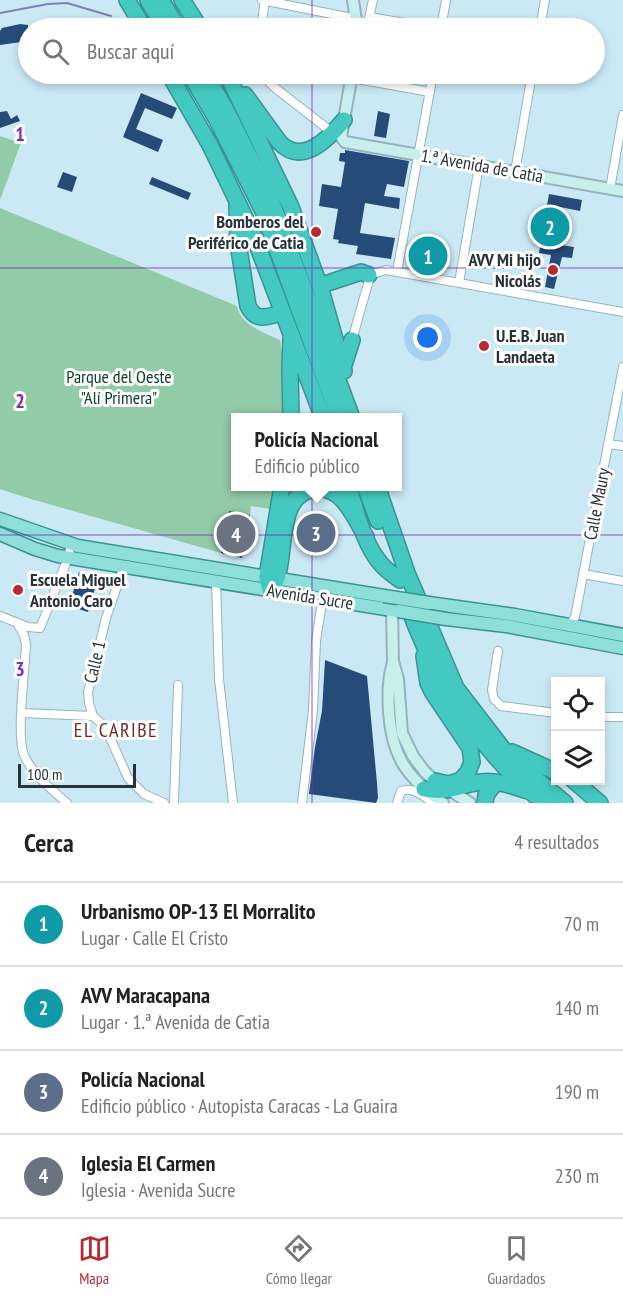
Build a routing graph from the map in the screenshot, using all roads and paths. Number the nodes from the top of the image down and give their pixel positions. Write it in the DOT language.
graph roads {
  1 [pos="148,0"];
  2 [pos="161,0"];
  3 [pos="180,0"];
  4 [pos="264,0"];
  5 [pos="353,0"];
  6 [pos="373,0"];
  7 [pos="446,0"];
  8 [pos="545,0"];
  9 [pos="127,1"];
  10 [pos="369,17"];
  11 [pos="138,18"];
  12 [pos="158,18"];
  13 [pos="172,18"];
  14 [pos="184,18"];
  15 [pos="193,18"];
  16 [pos="262,18"];
  17 [pos="334,18"];
  18 [pos="356,18"];
  19 [pos="375,18"];
  20 [pos="443,18"];
  21 [pos="542,18"];
  22 [pos="175,84"];
  23 [pos="196,84"];
  24 [pos="211,84"];
  25 [pos="233,84"];
  26 [pos="236,84"];
  27 [pos="271,84"];
  28 [pos="351,84"];
  29 [pos="394,84"];
  30 [pos="431,84"];
  31 [pos="530,84"];
  32 [pos="430,92"];
  33 [pos="623,115"];
  34 [pos="344,120"];
  35 [pos="338,137"];
  36 [pos="418,155"];
  37 [pos="478,166"];
  38 [pos="515,172"];
  39 [pos="610,189"];
  40 [pos="623,191"];
  41 [pos="237,200"];
  42 [pos="397,272"];
  43 [pos="369,275"];
  44 [pos="328,282"];
  45 [pos="459,283"];
  46 [pos="623,312"];
  47 [pos="274,315"];
  48 [pos="290,327"];
  49 [pos="336,340"];
  50 [pos="352,340"];
  51 [pos="318,361"];
  52 [pos="623,367"];
  53 [pos="343,368"];
  54 [pos="291,413"];
  55 [pos="322,413"];
  56 [pos="346,413"];
  57 [pos="346,413"];
  58 [pos="347,413"];
  59 [pos="608,444"];
  60 [pos="623,446"];
  61 [pos="281,491"];
  62 [pos="307,491"];
  63 [pos="330,491"];
  64 [pos="350,491"];
  65 [pos="367,491"];
  66 [pos="377,491"];
  67 [pos="0,519"];
  68 [pos="0,534"];
  69 [pos="366,537"];
  70 [pos="71,544"];
  71 [pos="68,558"];
  72 [pos="124,566"];
  73 [pos="583,574"];
  74 [pos="403,577"];
  75 [pos="216,581"];
  76 [pos="623,581"];
  77 [pos="271,582"];
  78 [pos="323,593"];
  79 [pos="395,610"];
  80 [pos="0,616"];
  81 [pos="17,623"];
  82 [pos="571,625"];
  83 [pos="623,634"];
  84 [pos="562,637"];
  85 [pos="422,644"];
  86 [pos="623,648"];
  87 [pos="498,651"];
  88 [pos="178,685"];
  89 [pos="551,712"];
  90 [pos="22,713"];
  91 [pos="93,716"];
  92 [pos="605,717"];
  93 [pos="623,717"];
  94 [pos="503,748"];
  95 [pos="551,770"];
  96 [pos="496,782"];
  97 [pos="429,785"];
  98 [pos="579,785"];
  99 [pos="446,797"];
  100 [pos="540,800"];
  101 [pos="67,803"];
  102 [pos="164,803"];
  103 [pos="174,803"];
  104 [pos="233,803"];
  105 [pos="302,803"];
  106 [pos="397,803"];
  107 [pos="434,803"];
  108 [pos="470,803"];
  109 [pos="485,803"];
  110 [pos="565,803"];
  111 [pos="600,803"];
  1 -- 12 [label="highway"];
  2 -- 13 [label="highway"];
  3 -- 14 [label="highway"];
  3 -- 15 [label="highway"];
  4 -- 16 [label="street"];
  4 -- 17 [label="street"];
  5 -- 18 [label="street"];
  6 -- 10 [label="street"];
  7 -- 20 [label="street"];
  8 -- 21 [label="street"];
  9 -- 11 [label="highway"];
  10 -- 19 [label="street"];
  22 -- 41 [label="highway"];
  23 -- 51 [label="highway"];
  24 -- 57 [label="highway"];
  25 -- 49 [label="highway"];
  26 -- 35 [label="highway"];
  27 -- 35 [label="street"];
  28 -- 34 [label="street"];
  29 -- 32 [label="street"];
  30 -- 32 [label="street"];
  31 -- 38 [label="street"];
  32 -- 36 [label="street"];
  33 -- 39 [label="street"];
  34 -- 35 [label="highway"];
  35 -- 36 [label="street, 1.ª Avenida de Catia"];
  36 -- 37 [label="street, 1.ª Avenida de Catia"];
  36 -- 42 [label="street"];
  37 -- 38 [label="street, 1.ª Avenida de Catia"];
  37 -- 45 [label="street"];
  38 -- 39 [label="street, 1.ª Avenida de Catia"];
  39 -- 40 [label="street, 1.ª Avenida de Catia"];
  41 -- 47 [label="highway"];
  41 -- 48 [label="highway"];
  42 -- 43 [label="street"];
  42 -- 45 [label="street"];
  43 -- 44 [label="highway"];
  43 -- 50 [label="street"];
  45 -- 46 [label="street"];
  48 -- 51 [label="highway"];
  48 -- 54 [label="highway"];
  48 -- 55 [label="highway"];
  49 -- 50 [label="highway"];
  49 -- 53 [label="highway"];
  50 -- 53 [label="highway"];
  51 -- 56 [label="highway"];
  52 -- 59 [label="street, Calle Maury"];
  53 -- 58 [label="highway"];
  59 -- 60 [label="street"];
  59 -- 73 [label="street, Calle Maury"];
  61 -- 77 [label="highway"];
  62 -- 77 [label="highway"];
  63 -- 69 [label="highway"];
  64 -- 69 [label="highway"];
  65 -- 74 [label="highway"];
  66 -- 74 [label="highway"];
  67 -- 70 [label="main road, Avenida Sucre"];
  68 -- 71 [label="main road, Avenida Sucre"];
  69 -- 74 [label="highway"];
  70 -- 71 [label="street"];
  70 -- 77 [label="main road, Avenida Sucre"];
  71 -- 72 [label="main road, Avenida Sucre"];
  71 -- 81 [label="street"];
  72 -- 75 [label="main road, Avenida Sucre"];
  72 -- 91 [label="street, Calle 1"];
  73 -- 76 [label="street"];
  73 -- 82 [label="street, Calle Maury"];
  74 -- 85 [label="highway"];
  74 -- 94 [label="highway"];
  75 -- 77 [label="main road, Avenida Sucre"];
  75 -- 104 [label="street"];
  77 -- 78 [label="main road, Avenida Sucre"];
  78 -- 79 [label="main road, Avenida Sucre"];
  78 -- 82 [label="main road, Avenida Sucre, bridge"];
  78 -- 105 [label="street"];
  79 -- 84 [label="main road, Avenida Sucre, bridge"];
  79 -- 97 [label="street"];
  80 -- 81 [label="street"];
  81 -- 90 [label="street"];
  82 -- 83 [label="main road, Avenida Sucre"];
  82 -- 84 [label="street, Calle Maury"];
  84 -- 86 [label="main road, Avenida Sucre"];
  85 -- 97 [label="highway"];
  85 -- 100 [label="highway"];
  87 -- 89 [label="street"];
  88 -- 103 [label="street"];
  90 -- 91 [label="street"];
  90 -- 101 [label="street"];
  91 -- 102 [label="street, Calle 1"];
  92 -- 93 [label="street"];
  94 -- 95 [label="highway"];
  94 -- 110 [label="highway"];
  96 -- 99 [label="highway"];
  96 -- 100 [label="highway"];
  96 -- 109 [label="highway"];
  97 -- 99 [label="highway"];
  98 -- 111 [label="highway"];
  99 -- 108 [label="street"];
  106 -- 107 [label="street"];
}
